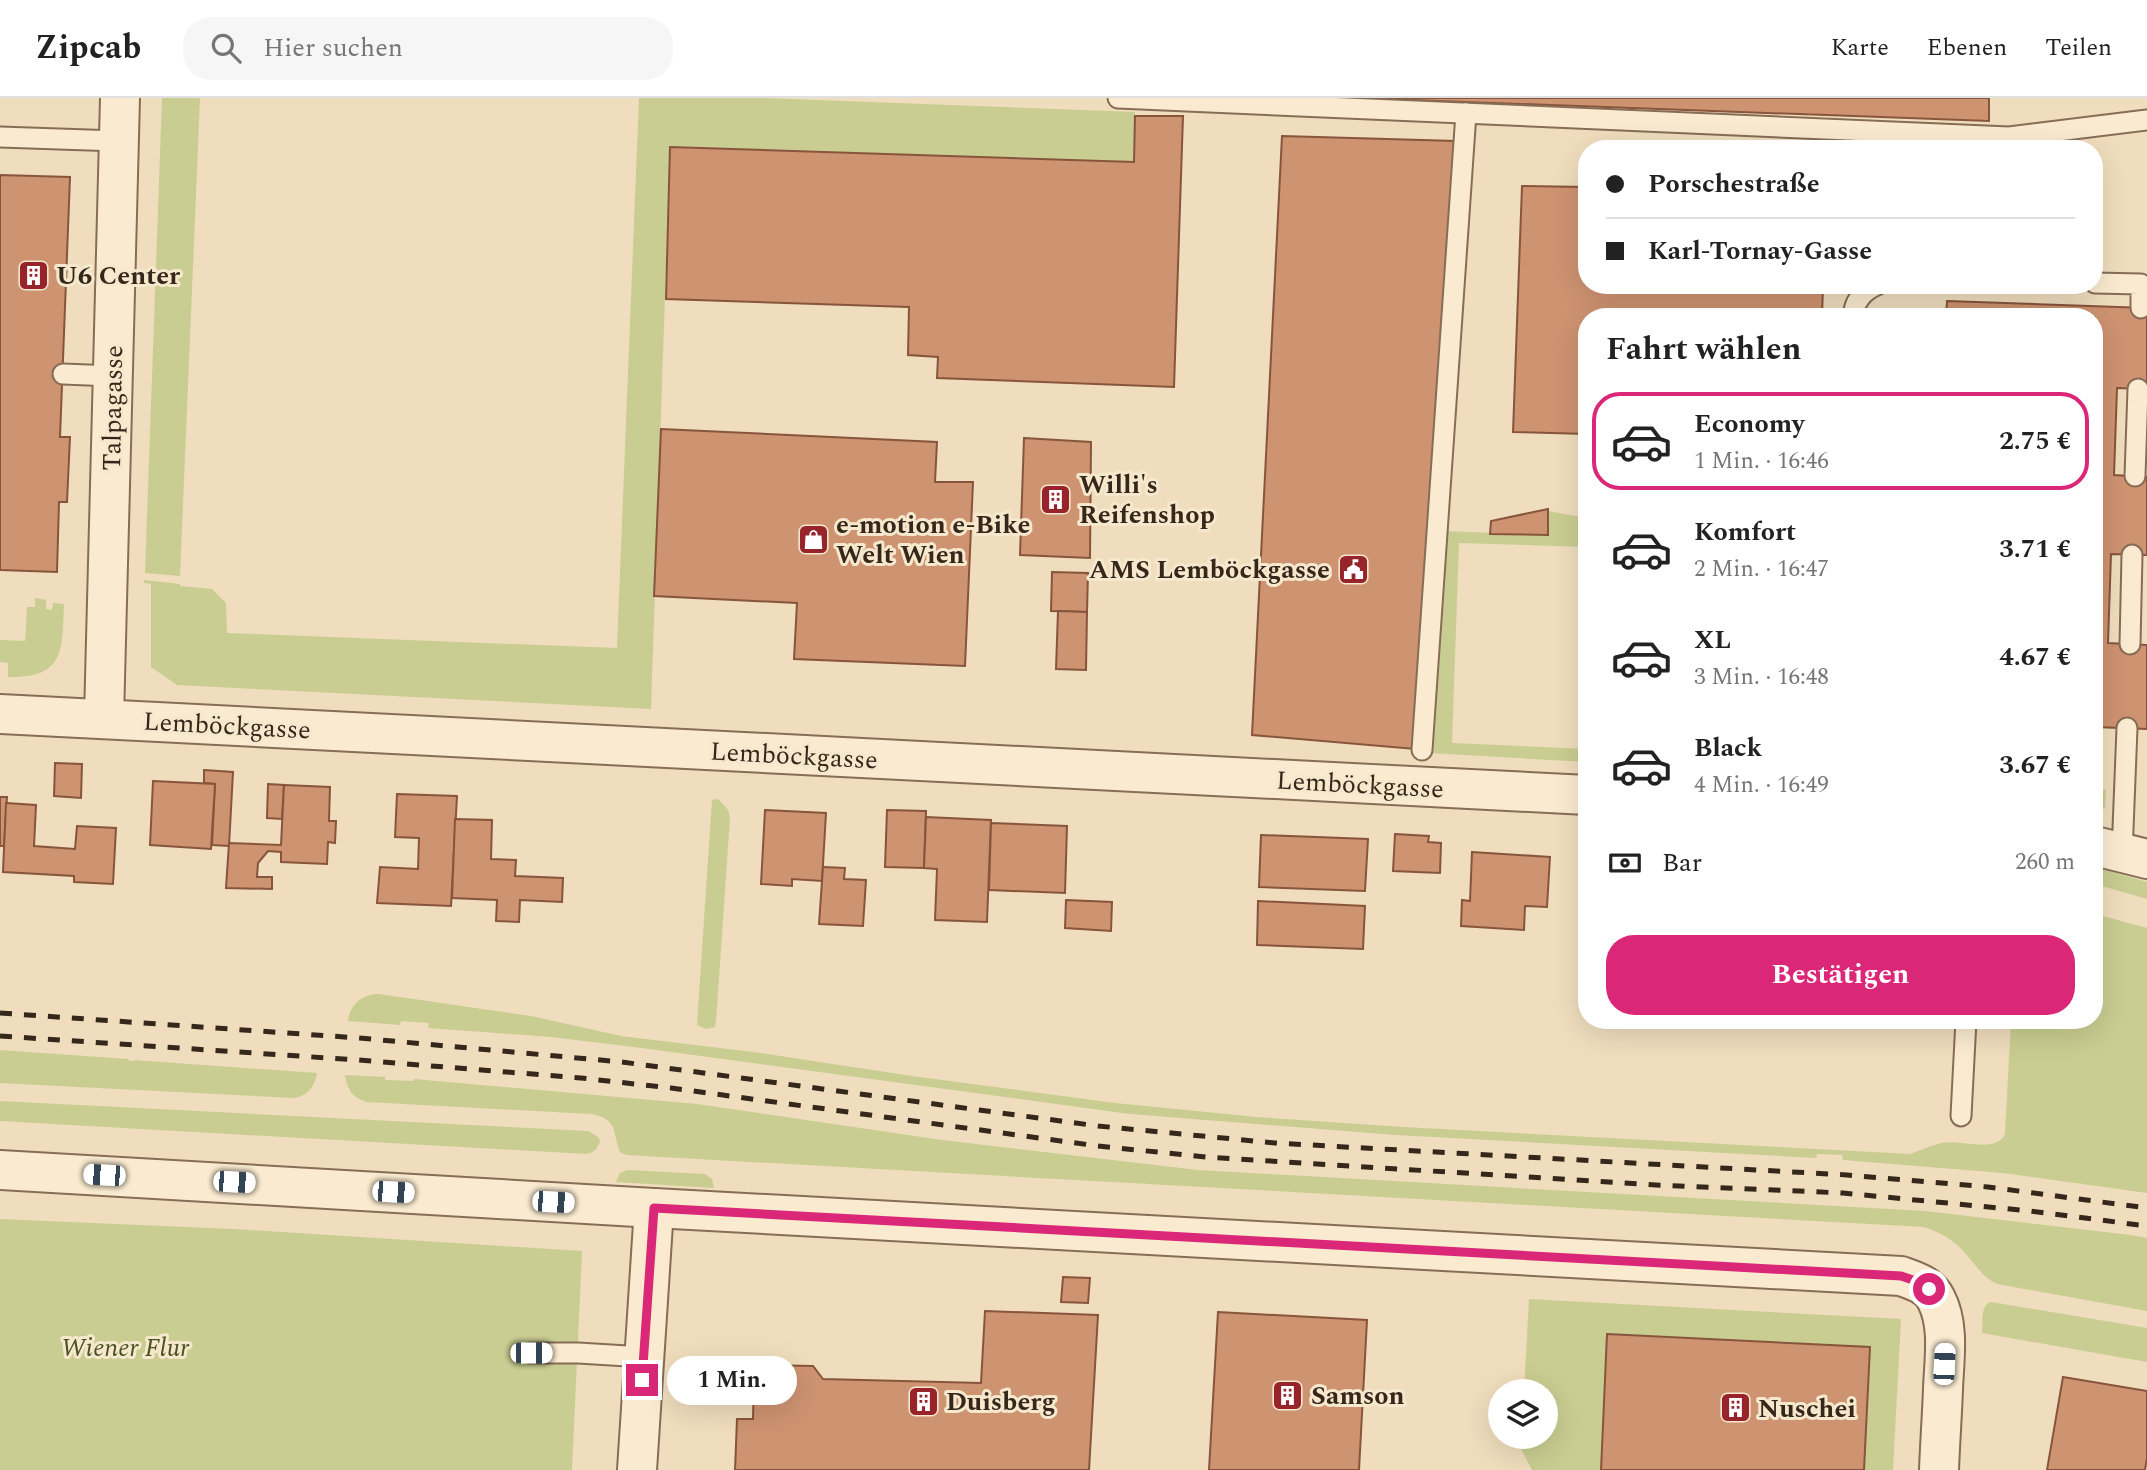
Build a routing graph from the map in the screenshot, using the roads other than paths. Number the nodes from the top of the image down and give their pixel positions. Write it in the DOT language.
graph roads {
  1 [pos="120,98"];
  2 [pos="1118,98"];
  3 [pos="1466,113"];
  4 [pos="2147,120"];
  5 [pos="0,137"];
  6 [pos="118,141"];
  7 [pos="2103,283"];
  8 [pos="2141,308"];
  9 [pos="63,374"];
  10 [pos="113,376"];
  11 [pos="2138,388"];
  12 [pos="2135,476"];
  13 [pos="2132,555"];
  14 [pos="2130,644"];
  15 [pos="0,713"];
  16 [pos="104,719"];
  17 [pos="2127,728"];
  18 [pos="1422,750"];
  19 [pos="1578,795"];
  20 [pos="2131,856"];
  21 [pos="1966,1029"];
  22 [pos="1961,1116"];
  23 [pos="0,1170"];
  24 [pos="654,1208"];
  25 [pos="531,1353"];
  26 [pos="644,1357"];
  27 [pos="636,1470"];
  28 [pos="1939,1470"];
  1 -- 6 [label="street, Talpagasse"];
  2 -- 3 [label="lane"];
  3 -- 4 [label="lane"];
  3 -- 18 [label="lane"];
  5 -- 6 [label="lane"];
  6 -- 10 [label="street, Talpagasse"];
  7 -- 8 [label="lane"];
  9 -- 10 [label="lane"];
  10 -- 16 [label="street, Talpagasse"];
  11 -- 12 [label="lane"];
  13 -- 14 [label="lane"];
  15 -- 16 [label="street, Lemböckgasse"];
  16 -- 19 [label="street, Lemböckgasse"];
  17 -- 20 [label="lane"];
  21 -- 22 [label="lane"];
  23 -- 24 [label="street"];
  24 -- 26 [label="street"];
  24 -- 28 [label="street"];
  25 -- 26 [label="lane"];
  26 -- 27 [label="street"];
}
